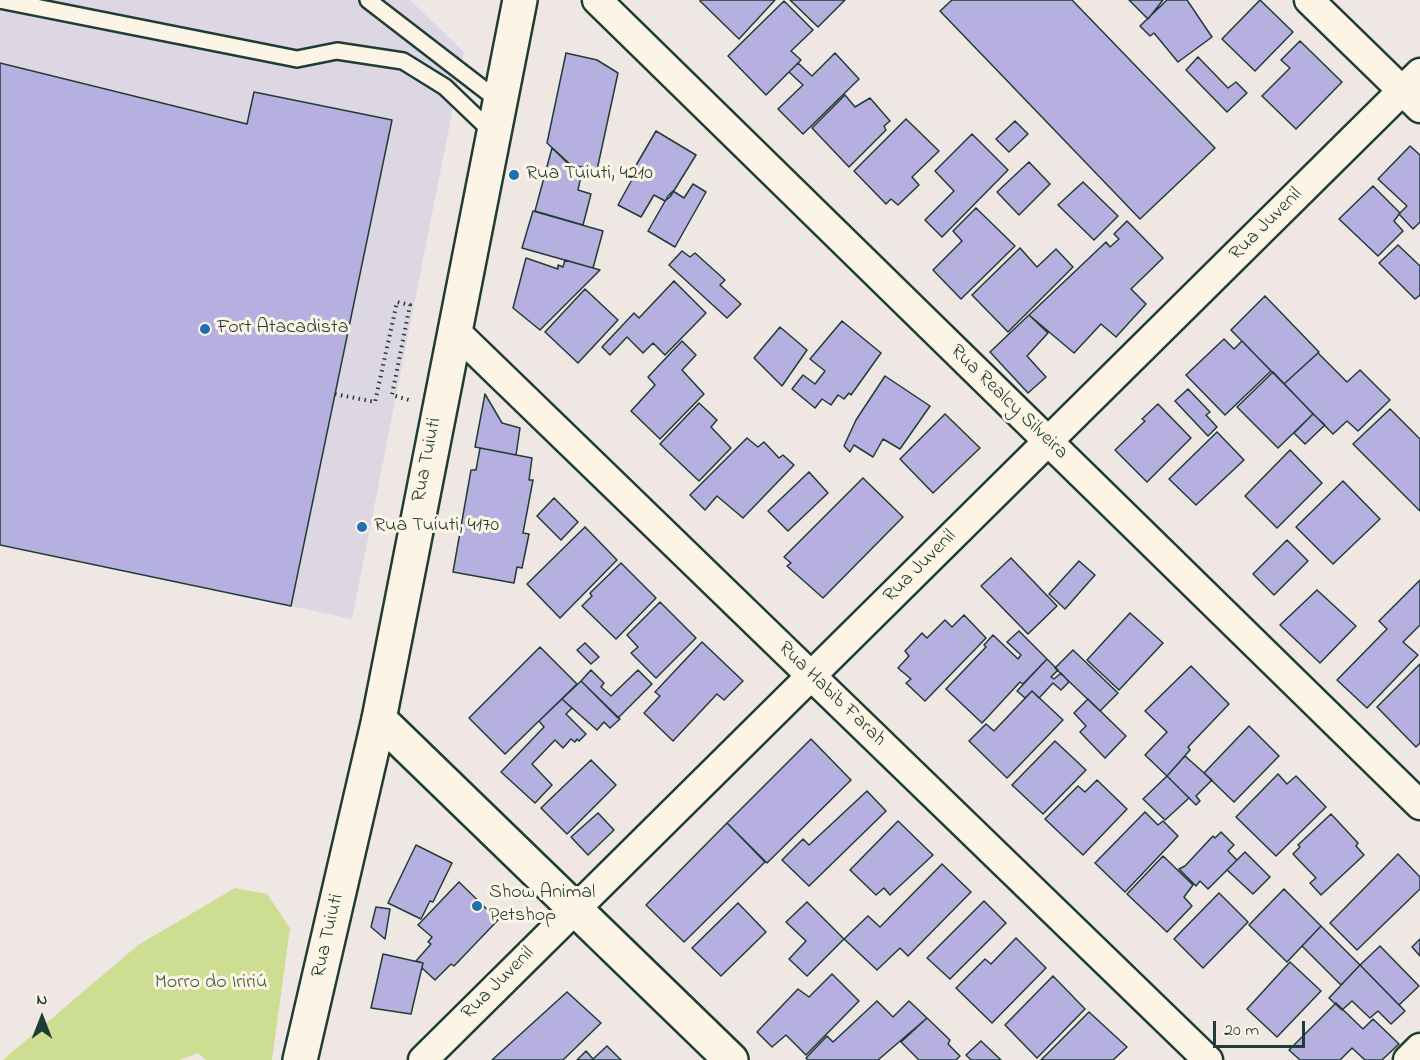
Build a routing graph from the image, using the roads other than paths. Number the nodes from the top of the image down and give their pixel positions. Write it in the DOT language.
graph roads {
  1 [pos="0,0"];
  2 [pos="368,0"];
  3 [pos="520,0"];
  4 [pos="597,0"];
  5 [pos="1309,0"];
  6 [pos="1414,91"];
  7 [pos="499,101"];
  8 [pos="493,133"];
  9 [pos="454,330"];
  10 [pos="1048,441"];
  11 [pos="811,676"];
  12 [pos="379,719"];
  13 [pos="1420,805"];
  14 [pos="575,909"];
  15 [pos="1420,1048"];
  16 [pos="300,1060"];
  17 [pos="423,1060"];
  18 [pos="731,1060"];
  19 [pos="1208,1060"];
  20 [pos="1408,1060"];
  1 -- 8 [label="lane"];
  2 -- 7 [label="lane"];
  3 -- 7 [label="main road, Rua Tuiuti"];
  4 -- 10 [label="street, Rua Realcy Silveira"];
  5 -- 6 [label="street"];
  6 -- 10 [label="street, Rua Juvenil"];
  7 -- 8 [label="main road, Rua Tuiuti"];
  8 -- 9 [label="main road, Rua Tuiuti"];
  9 -- 11 [label="street, Rua Habib Farah"];
  9 -- 12 [label="main road, Rua Tuiuti"];
  10 -- 11 [label="street, Rua Juvenil"];
  10 -- 13 [label="street, Rua Realcy Silveira"];
  11 -- 14 [label="street, Rua Juvenil"];
  11 -- 19 [label="street, Rua Habib Farah"];
  12 -- 14 [label="main road"];
  12 -- 16 [label="main road, Rua Tuiuti"];
  14 -- 17 [label="street, Rua Juvenil"];
  14 -- 18 [label="main road"];
  15 -- 20 [label="street"];
}
